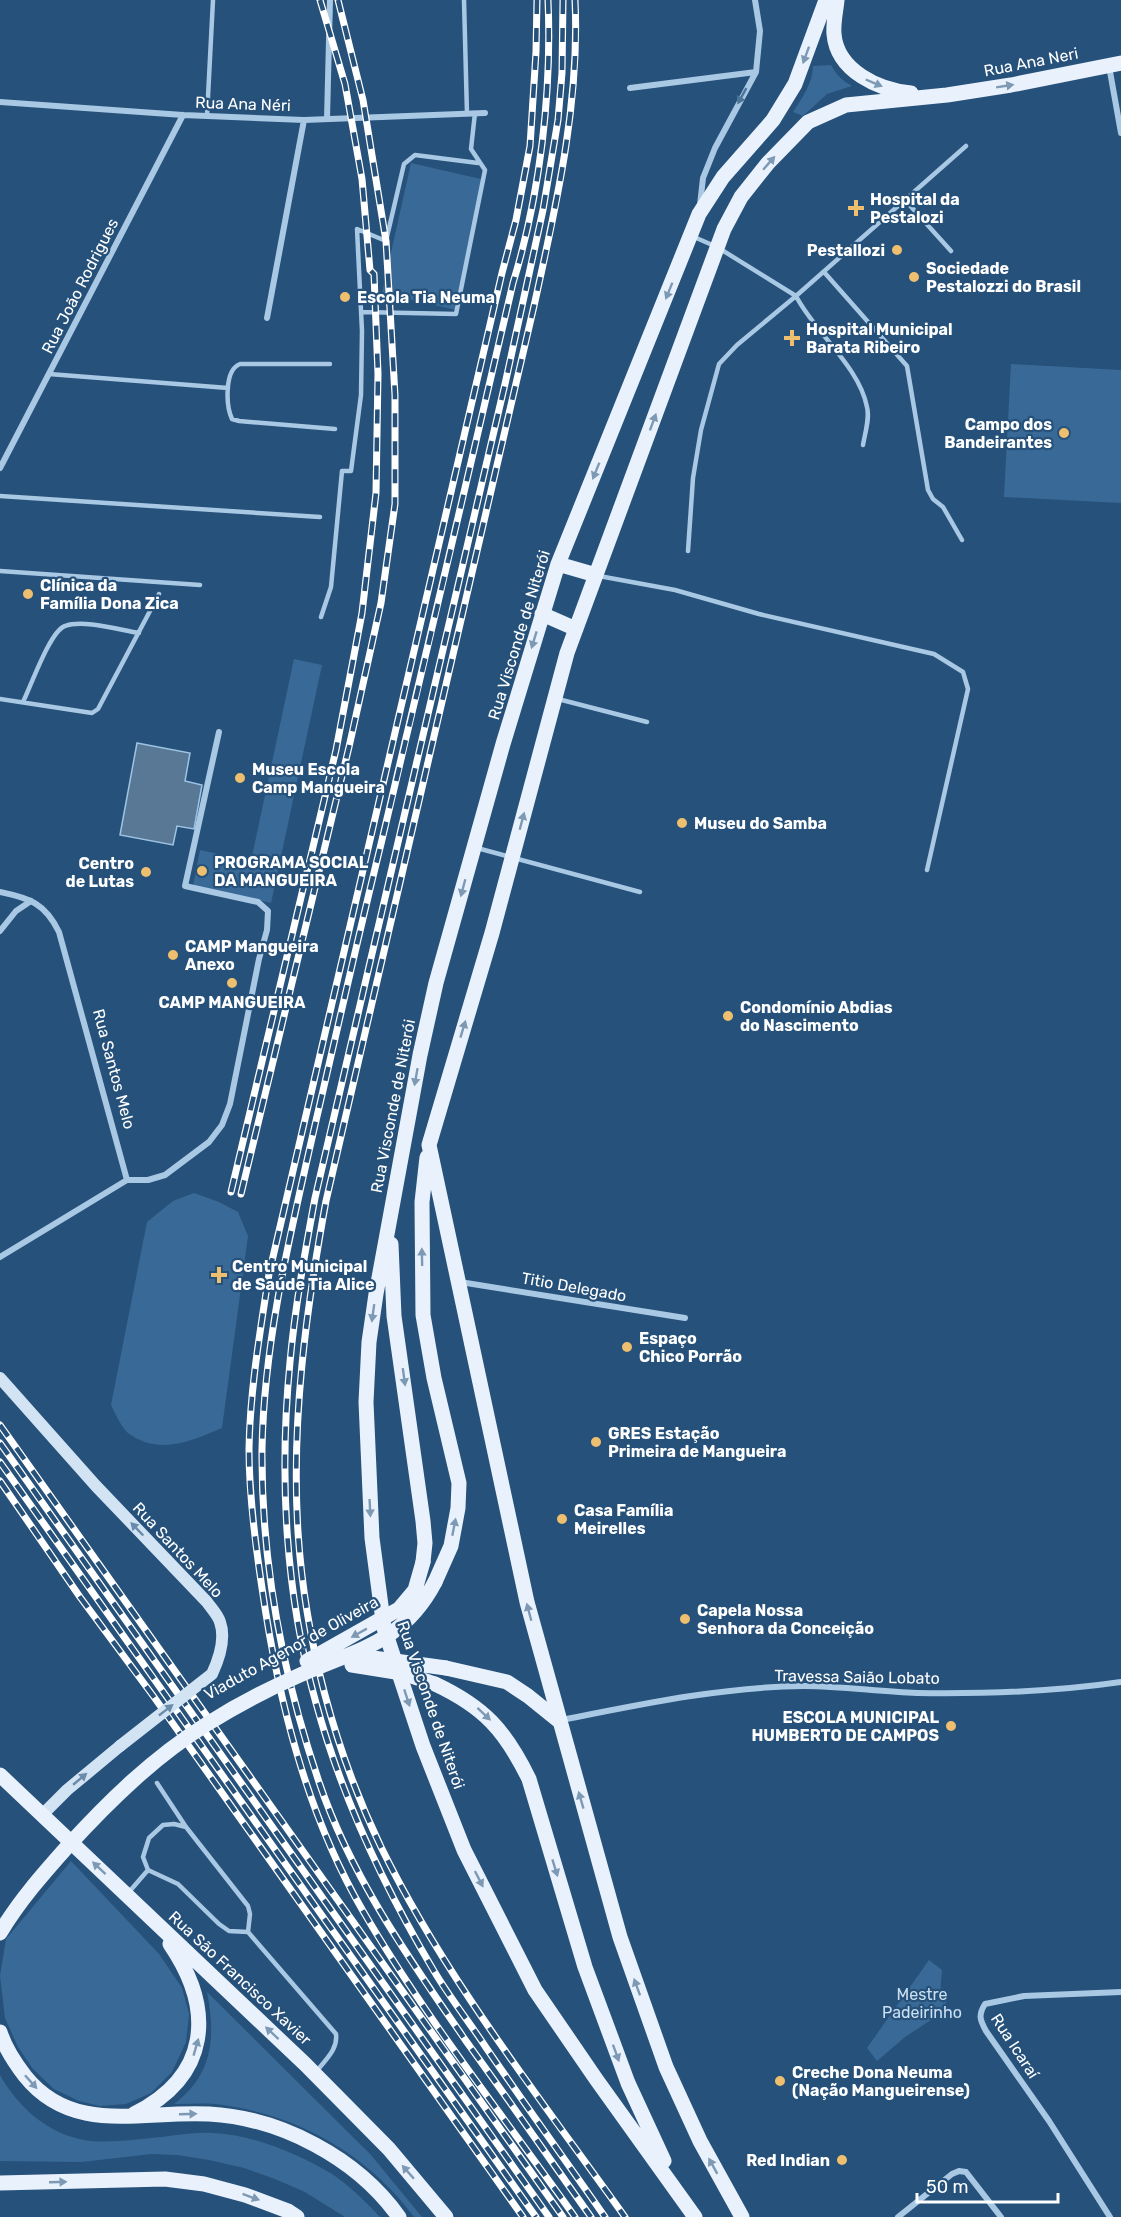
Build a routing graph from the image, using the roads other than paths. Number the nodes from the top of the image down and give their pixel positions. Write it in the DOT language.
graph roads {
  1 [pos="213,0"];
  2 [pos="330,0"];
  3 [pos="464,0"];
  4 [pos="755,0"];
  5 [pos="826,0"];
  6 [pos="837,0"];
  7 [pos="1115,64"];
  8 [pos="756,72"];
  9 [pos="630,88"];
  10 [pos="947,95"];
  11 [pos="0,102"];
  12 [pos="475,113"];
  13 [pos="485,113"];
  14 [pos="467,114"];
  15 [pos="183,115"];
  16 [pos="207,116"];
  17 [pos="327,119"];
  18 [pos="304,120"];
  19 [pos="1121,133"];
  20 [pos="966,147"];
  21 [pos="478,163"];
  22 [pos="905,200"];
  23 [pos="699,214"];
  24 [pos="692,236"];
  25 [pos="717,247"];
  26 [pos="951,250"];
  27 [pos="824,272"];
  28 [pos="796,296"];
  29 [pos="361,312"];
  30 [pos="267,318"];
  31 [pos="330,364"];
  32 [pos="49,374"];
  33 [pos="228,388"];
  34 [pos="335,429"];
  35 [pos="863,445"];
  36 [pos="0,468"];
  37 [pos="0,496"];
  38 [pos="320,517"];
  39 [pos="962,540"];
  40 [pos="688,551"];
  41 [pos="558,564"];
  42 [pos="0,571"];
  43 [pos="596,575"];
  44 [pos="200,585"];
  45 [pos="159,594"];
  46 [pos="542,614"];
  47 [pos="321,617"];
  48 [pos="576,629"];
  49 [pos="139,633"];
  50 [pos="0,699"];
  51 [pos="555,699"];
  52 [pos="23,702"];
  53 [pos="647,722"];
  54 [pos="219,732"];
  55 [pos="474,847"];
  56 [pos="512,856"];
  57 [pos="927,870"];
  58 [pos="0,892"];
  59 [pos="640,892"];
  60 [pos="31,901"];
  61 [pos="0,931"];
  62 [pos="429,1145"];
  63 [pos="128,1180"];
  64 [pos="390,1214"];
  65 [pos="0,1257"];
  66 [pos="459,1282"];
  67 [pos="685,1318"];
  68 [pos="0,1378"];
  69 [pos="327,1657"];
  70 [pos="1121,1682"];
  71 [pos="558,1721"];
  72 [pos="0,1775"];
  73 [pos="157,1783"];
  74 [pos="42,1815"];
  75 [pos="186,1827"];
  76 [pos="148,1870"];
  77 [pos="127,1894"];
  78 [pos="157,1924"];
  79 [pos="248,1932"];
  80 [pos="0,1933"];
  81 [pos="1121,1992"];
  82 [pos="0,2032"];
  83 [pos="314,2074"];
  84 [pos="129,2116"];
  85 [pos="0,2183"];
  86 [pos="679,2194"];
  87 [pos="297,2217"];
  88 [pos="399,2217"];
  89 [pos="446,2217"];
  90 [pos="695,2217"];
  91 [pos="742,2217"];
  92 [pos="898,2217"];
  93 [pos="1000,2217"];
  94 [pos="1110,2217"];
  1 -- 16 [label="lane"];
  2 -- 17 [label="street"];
  3 -- 14 [label="lane"];
  4 -- 8 [label="street"];
  5 -- 23 [label="main road, Rua Visconde de Niterói, one-way"];
  6 -- 10 [label="main road, one-way"];
  10 -- 7 [label="main road, Rua Ana Neri, one-way"];
  7 -- 19 [label="street"];
  8 -- 9 [label="street"];
  8 -- 23 [label="street, one-way"];
  25 -- 10 [label="main road, one-way"];
  11 -- 15 [label="street, Rua Ana Néri"];
  12 -- 13 [label="street, Rua Ana Néri"];
  12 -- 14 [label="street, Rua Ana Néri"];
  12 -- 21 [label="lane"];
  14 -- 17 [label="street, Rua Ana Néri"];
  15 -- 16 [label="street, Rua Ana Néri"];
  15 -- 32 [label="street, Rua João Rodrigues"];
  16 -- 18 [label="street, Rua Ana Néri"];
  17 -- 18 [label="street, Rua Ana Néri"];
  18 -- 30 [label="street"];
  20 -- 22 [label="lane"];
  21 -- 29 [label="lane"];
  21 -- 29 [label="lane"];
  22 -- 26 [label="lane"];
  22 -- 27 [label="lane"];
  23 -- 24 [label="main road, Rua Visconde de Niterói"];
  24 -- 25 [label="lane"];
  24 -- 41 [label="main road, Rua Visconde de Niterói, one-way"];
  25 -- 28 [label="lane"];
  43 -- 25 [label="main road, one-way"];
  27 -- 28 [label="lane"];
  27 -- 39 [label="lane"];
  28 -- 35 [label="lane"];
  28 -- 40 [label="lane"];
  29 -- 47 [label="lane"];
  31 -- 33 [label="lane"];
  32 -- 33 [label="lane"];
  32 -- 36 [label="street, Rua João Rodrigues"];
  33 -- 34 [label="lane"];
  37 -- 38 [label="lane"];
  41 -- 43 [label="main road"];
  41 -- 46 [label="main road, Rua Visconde de Niterói"];
  42 -- 44 [label="lane"];
  43 -- 48 [label="main road"];
  43 -- 57 [label="lane"];
  45 -- 49 [label="lane"];
  46 -- 48 [label="main road"];
  46 -- 55 [label="main road, Rua Visconde de Niterói, one-way"];
  48 -- 51 [label="main road"];
  49 -- 52 [label="lane"];
  49 -- 52 [label="lane"];
  50 -- 52 [label="lane"];
  51 -- 53 [label="lane"];
  56 -- 51 [label="main road, one-way"];
  54 -- 63 [label="street"];
  55 -- 56 [label="lane"];
  55 -- 64 [label="main road, Rua Visconde de Niterói, one-way"];
  56 -- 59 [label="lane"];
  62 -- 56 [label="main road, one-way"];
  58 -- 60 [label="street, Rua Santos Melo"];
  60 -- 61 [label="street"];
  60 -- 63 [label="street, Rua Santos Melo"];
  62 -- 66 [label="main road"];
  69 -- 62 [label="main road, Viaduto Agenor de Oliveira, one-way, bridge"];
  63 -- 65 [label="street"];
  64 -- 69 [label="main road, Viaduto Agenor de Oliveira, one-way, bridge"];
  64 -- 86 [label="main road, Rua Visconde de Niterói, one-way"];
  66 -- 67 [label="street, Titio Delegado"];
  71 -- 66 [label="main road, one-way"];
  74 -- 68 [label="main road, Rua Santos Melo, one-way, bridge"];
  69 -- 71 [label="main road, bridge"];
  69 -- 80 [label="main road, Viaduto Agenor de Oliveira, bridge"];
  69 -- 80 [label="main road, Viaduto Agenor de Oliveira, bridge"];
  69 -- 86 [label="main road, one-way, bridge"];
  70 -- 71 [label="street, Travessa Saião Lobato"];
  91 -- 71 [label="main road, one-way"];
  72 -- 74 [label="main road, Rua São Francisco Xavier"];
  73 -- 75 [label="lane"];
  77 -- 74 [label="main road, Rua São Francisco Xavier, one-way"];
  75 -- 76 [label="lane"];
  75 -- 79 [label="lane"];
  76 -- 77 [label="lane"];
  76 -- 79 [label="lane"];
  77 -- 78 [label="main road, Rua São Francisco Xavier"];
  83 -- 78 [label="main road, Rua São Francisco Xavier, one-way"];
  84 -- 78 [label="main road, one-way"];
  79 -- 83 [label="lane"];
  81 -- 94 [label="street, Rua Icaraí"];
  82 -- 84 [label="main road, one-way"];
  89 -- 83 [label="main road, Rua São Francisco Xavier, one-way"];
  84 -- 88 [label="main road, one-way"];
  85 -- 87 [label="main road, one-way"];
  86 -- 90 [label="main road, Rua Visconde de Niterói"];
  92 -- 93 [label="street"];
}
